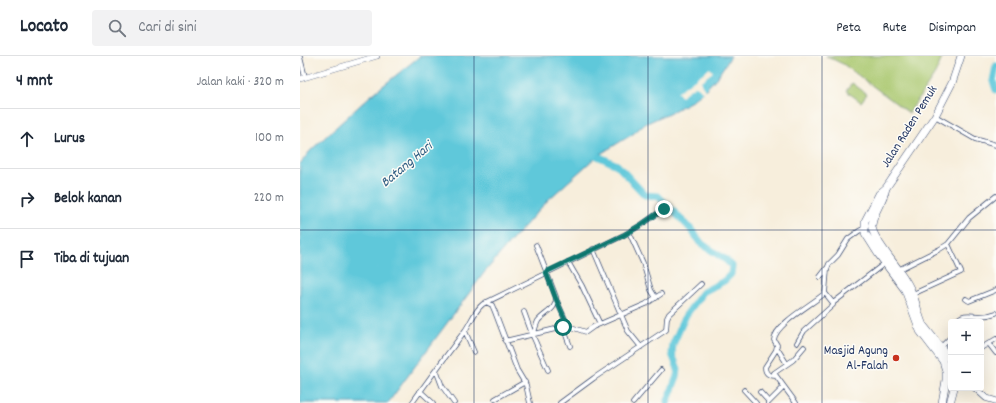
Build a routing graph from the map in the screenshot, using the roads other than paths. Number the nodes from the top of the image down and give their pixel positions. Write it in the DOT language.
graph roads {
  1 [pos="377,56"];
  2 [pos="961,56"];
  3 [pos="300,57"];
  4 [pos="303,78"];
  5 [pos="935,116"];
  6 [pos="996,145"];
  7 [pos="996,196"];
  8 [pos="664,209"];
  9 [pos="868,227"];
  10 [pos="628,232"];
  11 [pos="948,244"];
  12 [pos="536,245"];
  13 [pos="593,249"];
  14 [pos="568,262"];
  15 [pos="885,263"];
  16 [pos="828,267"];
  17 [pos="898,270"];
  18 [pos="546,272"];
  19 [pos="820,277"];
  20 [pos="701,284"];
  21 [pos="996,290"];
  22 [pos="825,293"];
  23 [pos="662,294"];
  24 [pos="913,294"];
  25 [pos="656,298"];
  26 [pos="556,299"];
  27 [pos="966,299"];
  28 [pos="486,302"];
  29 [pos="833,303"];
  30 [pos="524,312"];
  31 [pos="996,313"];
  32 [pos="621,315"];
  33 [pos="958,319"];
  34 [pos="600,324"];
  35 [pos="568,326"];
  36 [pos="563,327"];
  37 [pos="465,331"];
  38 [pos="533,333"];
  39 [pos="996,339"];
  40 [pos="948,340"];
  41 [pos="505,341"];
  42 [pos="797,342"];
  43 [pos="989,344"];
  44 [pos="570,346"];
  45 [pos="984,346"];
  46 [pos="641,347"];
  47 [pos="804,347"];
  48 [pos="777,348"];
  49 [pos="938,350"];
  50 [pos="474,352"];
  51 [pos="996,353"];
  52 [pos="947,359"];
  53 [pos="787,364"];
  54 [pos="436,370"];
  55 [pos="548,370"];
  56 [pos="661,370"];
  57 [pos="776,376"];
  58 [pos="525,382"];
  59 [pos="784,387"];
  60 [pos="744,390"];
  61 [pos="420,391"];
  62 [pos="953,391"];
  63 [pos="978,391"];
  64 [pos="760,392"];
  65 [pos="495,398"];
  66 [pos="996,401"];
  67 [pos="768,402"];
  68 [pos="412,403"];
  69 [pos="433,403"];
  70 [pos="454,403"];
  71 [pos="530,403"];
  72 [pos="560,403"];
  73 [pos="633,403"];
  74 [pos="756,403"];
  75 [pos="796,403"];
  76 [pos="942,403"];
  77 [pos="950,403"];
  1 -- 4 [label="street"];
  2 -- 5 [label="highway, Jalan Raden Pemuk"];
  3 -- 4 [label="street"];
  5 -- 6 [label="street"];
  5 -- 9 [label="highway, Jalan Raden Pemuk"];
  7 -- 11 [label="street"];
  8 -- 10 [label="street"];
  9 -- 15 [label="highway"];
  9 -- 16 [label="street"];
  9 -- 17 [label="highway"];
  10 -- 13 [label="street"];
  10 -- 25 [label="street"];
  11 -- 17 [label="street"];
  11 -- 24 [label="street"];
  12 -- 18 [label="street"];
  13 -- 14 [label="street"];
  13 -- 32 [label="street"];
  14 -- 18 [label="street"];
  14 -- 34 [label="street"];
  15 -- 29 [label="street"];
  15 -- 49 [label="highway"];
  16 -- 19 [label="street"];
  16 -- 22 [label="street"];
  17 -- 24 [label="highway"];
  18 -- 26 [label="street"];
  18 -- 28 [label="street"];
  20 -- 46 [label="street"];
  21 -- 27 [label="street"];
  22 -- 29 [label="street"];
  22 -- 48 [label="street"];
  23 -- 25 [label="street"];
  24 -- 49 [label="highway"];
  25 -- 32 [label="street"];
  26 -- 35 [label="street"];
  26 -- 38 [label="street"];
  28 -- 37 [label="street"];
  28 -- 41 [label="street"];
  29 -- 42 [label="street"];
  30 -- 38 [label="street"];
  31 -- 33 [label="street"];
  32 -- 34 [label="street"];
  32 -- 46 [label="street"];
  34 -- 35 [label="street"];
  35 -- 36 [label="street"];
  36 -- 38 [label="street"];
  36 -- 44 [label="street"];
  37 -- 50 [label="street"];
  37 -- 54 [label="street"];
  38 -- 41 [label="street"];
  38 -- 55 [label="street"];
  39 -- 43 [label="street"];
  40 -- 49 [label="street"];
  41 -- 58 [label="street"];
  43 -- 45 [label="street"];
  43 -- 51 [label="street"];
  46 -- 72 [label="street"];
  47 -- 53 [label="street"];
  48 -- 53 [label="street"];
  48 -- 57 [label="street"];
  49 -- 52 [label="highway"];
  52 -- 76 [label="highway"];
  53 -- 57 [label="street"];
  54 -- 61 [label="street"];
  54 -- 70 [label="street"];
  56 -- 73 [label="street"];
  57 -- 59 [label="street"];
  58 -- 65 [label="street"];
  58 -- 71 [label="street"];
  59 -- 67 [label="street"];
  59 -- 75 [label="street"];
  60 -- 74 [label="street"];
  61 -- 68 [label="street"];
  61 -- 69 [label="street"];
  62 -- 77 [label="highway"];
  63 -- 66 [label="main road"];
  64 -- 67 [label="street"];
}
